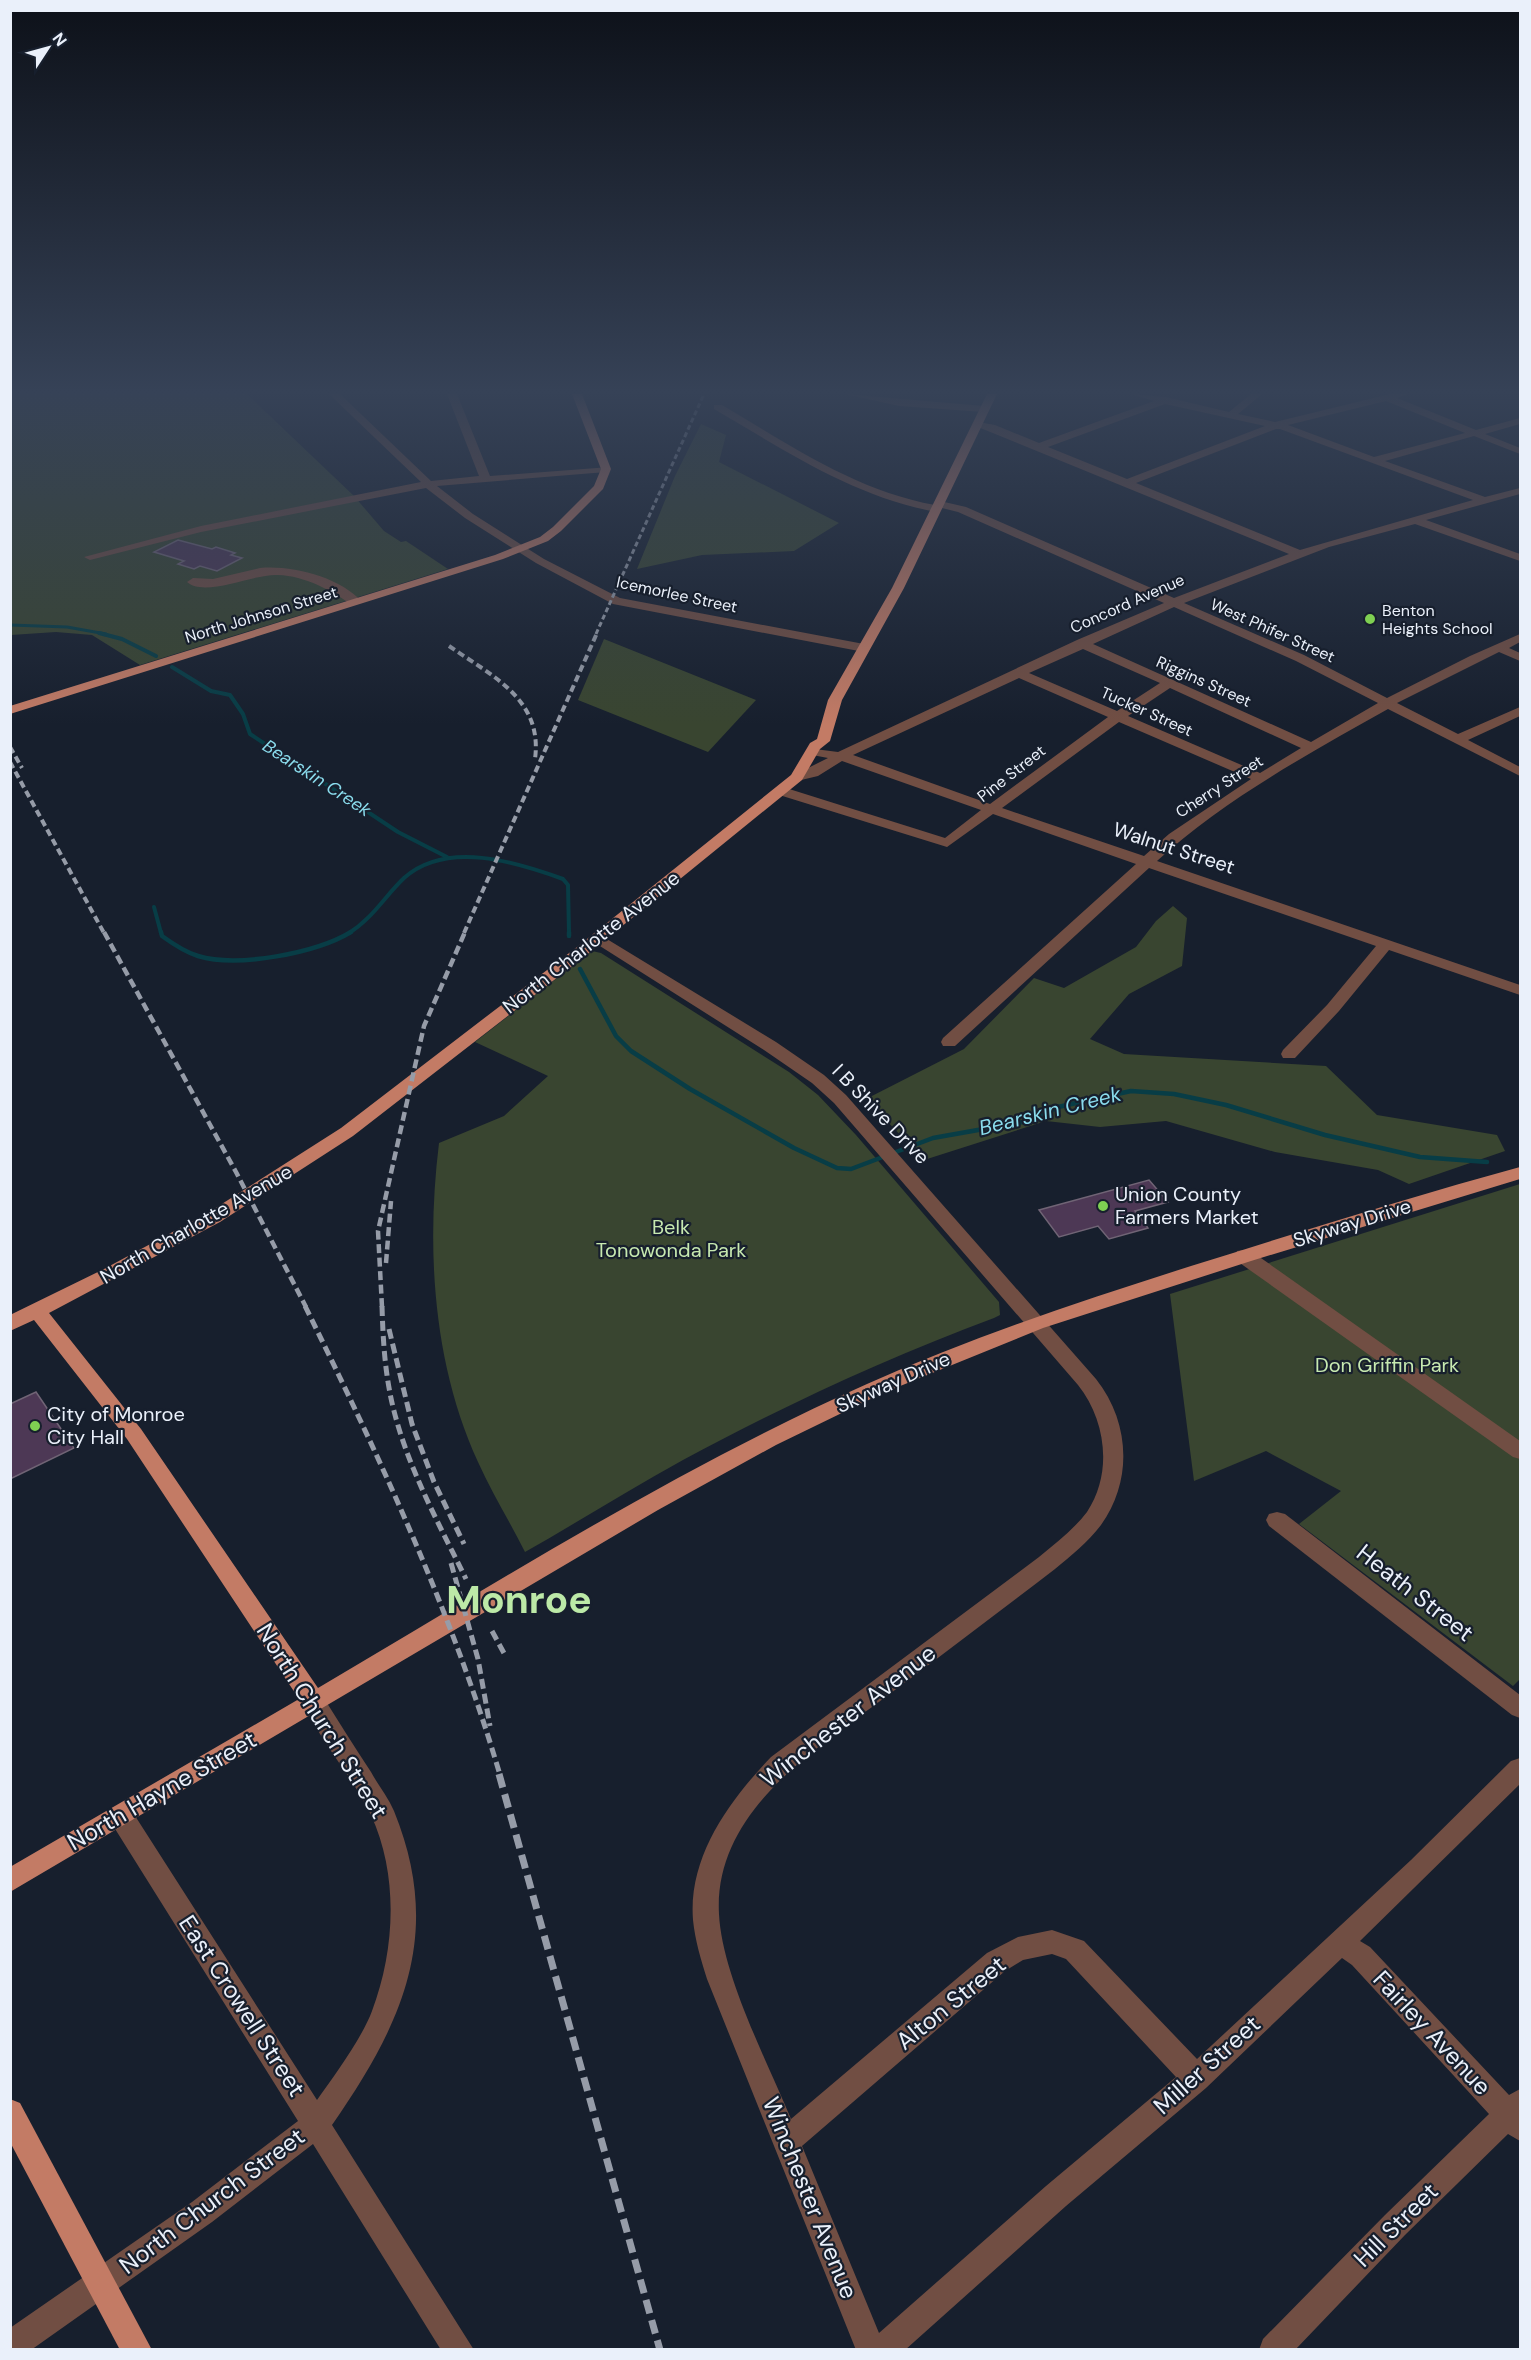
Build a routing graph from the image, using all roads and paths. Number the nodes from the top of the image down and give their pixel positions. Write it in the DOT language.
graph roads {
  1 [pos="326,504"];
  2 [pos="454,504"];
  3 [pos="580,504"];
  4 [pos="909,504"];
  5 [pos="1178,504"];
  6 [pos="1471,504"];
  7 [pos="939,506"];
  8 [pos="1414,520"];
  9 [pos="521,549"];
  10 [pos="1299,554"];
  11 [pos="90,557"];
  12 [pos="1521,558"];
  13 [pos="193,582"];
  14 [pos="356,602"];
  15 [pos="1171,602"];
  16 [pos="1521,638"];
  17 [pos="1081,643"];
  18 [pos="864,648"];
  19 [pos="1499,648"];
  20 [pos="1521,657"];
  21 [pos="1019,673"];
  22 [pos="1170,683"];
  23 [pos="1386,705"];
  24 [pos="10,710"];
  25 [pos="1521,711"];
  26 [pos="1116,716"];
  27 [pos="1456,740"];
  28 [pos="819,748"];
  29 [pos="1313,748"];
  30 [pos="841,756"];
  31 [pos="1521,772"];
  32 [pos="797,777"];
  33 [pos="1262,779"];
  34 [pos="781,791"];
  35 [pos="994,810"];
  36 [pos="1148,863"];
  37 [pos="597,938"];
  38 [pos="1387,943"];
  39 [pos="1521,990"];
  40 [pos="949,1041"];
  41 [pos="1289,1054"];
  42 [pos="1521,1173"];
  43 [pos="1244,1256"];
  44 [pos="37,1311"];
  45 [pos="1036,1323"];
  46 [pos="10,1324"];
  47 [pos="1521,1451"];
  48 [pos="1277,1520"];
  49 [pos="314,1702"];
  50 [pos="1521,1708"];
  51 [pos="1521,1768"];
  52 [pos="121,1816"];
  53 [pos="10,1881"];
  54 [pos="1341,1943"];
  55 [pos="1196,2078"];
  56 [pos="10,2113"];
  57 [pos="1516,2114"];
  58 [pos="318,2122"];
  59 [pos="787,2140"];
  60 [pos="101,2283"];
  61 [pos="10,2346"];
  62 [pos="137,2349"];
  63 [pos="459,2349"];
  64 [pos="870,2349"];
  65 [pos="882,2349"];
  66 [pos="1274,2349"];
  1 -- 11 [label="street"];
  2 -- 9 [label="street, Icemorlee Street"];
  3 -- 9 [label="main road, North Johnson Street"];
  4 -- 7 [label="street, West Phifer Street"];
  5 -- 10 [label="street"];
  6 -- 8 [label="street, Concord Avenue"];
  7 -- 15 [label="street, West Phifer Street"];
  7 -- 18 [label="main road"];
  8 -- 10 [label="street, Concord Avenue"];
  8 -- 12 [label="street"];
  9 -- 14 [label="main road, North Johnson Street"];
  9 -- 18 [label="street, Icemorlee Street"];
  10 -- 15 [label="street, Concord Avenue"];
  13 -- 14 [label="street"];
  14 -- 24 [label="main road, North Johnson Street"];
  15 -- 17 [label="street, Concord Avenue"];
  15 -- 23 [label="street, West Phifer Street"];
  16 -- 19 [label="street, Cherry Street"];
  17 -- 21 [label="street, Concord Avenue"];
  17 -- 22 [label="street, Riggins Street"];
  18 -- 28 [label="main road"];
  19 -- 20 [label="street"];
  19 -- 23 [label="street, Cherry Street"];
  21 -- 26 [label="street, Tucker Street"];
  21 -- 30 [label="street, Concord Avenue"];
  22 -- 26 [label="street, Pine Street"];
  22 -- 29 [label="street, Riggins Street"];
  23 -- 27 [label="street, West Phifer Street"];
  23 -- 29 [label="street, Cherry Street"];
  25 -- 27 [label="street"];
  26 -- 33 [label="street, Tucker Street"];
  26 -- 35 [label="street, Pine Street"];
  27 -- 31 [label="street, West Phifer Street"];
  28 -- 30 [label="street, Walnut Street"];
  28 -- 32 [label="main road, North Charlotte Avenue"];
  29 -- 33 [label="street, Cherry Street"];
  30 -- 32 [label="street, Concord Avenue"];
  30 -- 35 [label="street, Walnut Street"];
  32 -- 34 [label="main road, North Charlotte Avenue"];
  33 -- 36 [label="street, Cherry Street"];
  34 -- 35 [label="street, Pine Street"];
  34 -- 37 [label="main road, North Charlotte Avenue"];
  35 -- 36 [label="street, Walnut Street"];
  36 -- 38 [label="street, Walnut Street"];
  36 -- 40 [label="street, Cherry Street"];
  37 -- 44 [label="main road, North Charlotte Avenue"];
  37 -- 45 [label="street, I B Shive Drive"];
  38 -- 39 [label="street, Walnut Street"];
  38 -- 41 [label="street"];
  42 -- 43 [label="main road, Skyway Drive"];
  43 -- 45 [label="main road, Skyway Drive"];
  43 -- 47 [label="street"];
  44 -- 46 [label="main road, North Charlotte Avenue"];
  44 -- 49 [label="main road, North Church Street"];
  45 -- 49 [label="main road, Skyway Drive"];
  45 -- 59 [label="street, Winchester Avenue"];
  48 -- 50 [label="street, Heath Street"];
  49 -- 52 [label="main road, North Hayne Street"];
  49 -- 58 [label="street, North Church Street"];
  51 -- 54 [label="street, Miller Street"];
  52 -- 53 [label="main road, North Hayne Street"];
  52 -- 58 [label="street, East Crowell Street"];
  54 -- 55 [label="street, Miller Street"];
  54 -- 57 [label="street, Fairley Avenue"];
  55 -- 59 [label="street, Alton Street"];
  55 -- 65 [label="street, Miller Street"];
  56 -- 60 [label="main road"];
  57 -- 66 [label="street, Hill Street"];
  58 -- 60 [label="street, North Church Street"];
  58 -- 63 [label="street, East Crowell Street"];
  59 -- 64 [label="street, Winchester Avenue"];
  60 -- 61 [label="street, North Church Street"];
  60 -- 62 [label="main road"];
}
